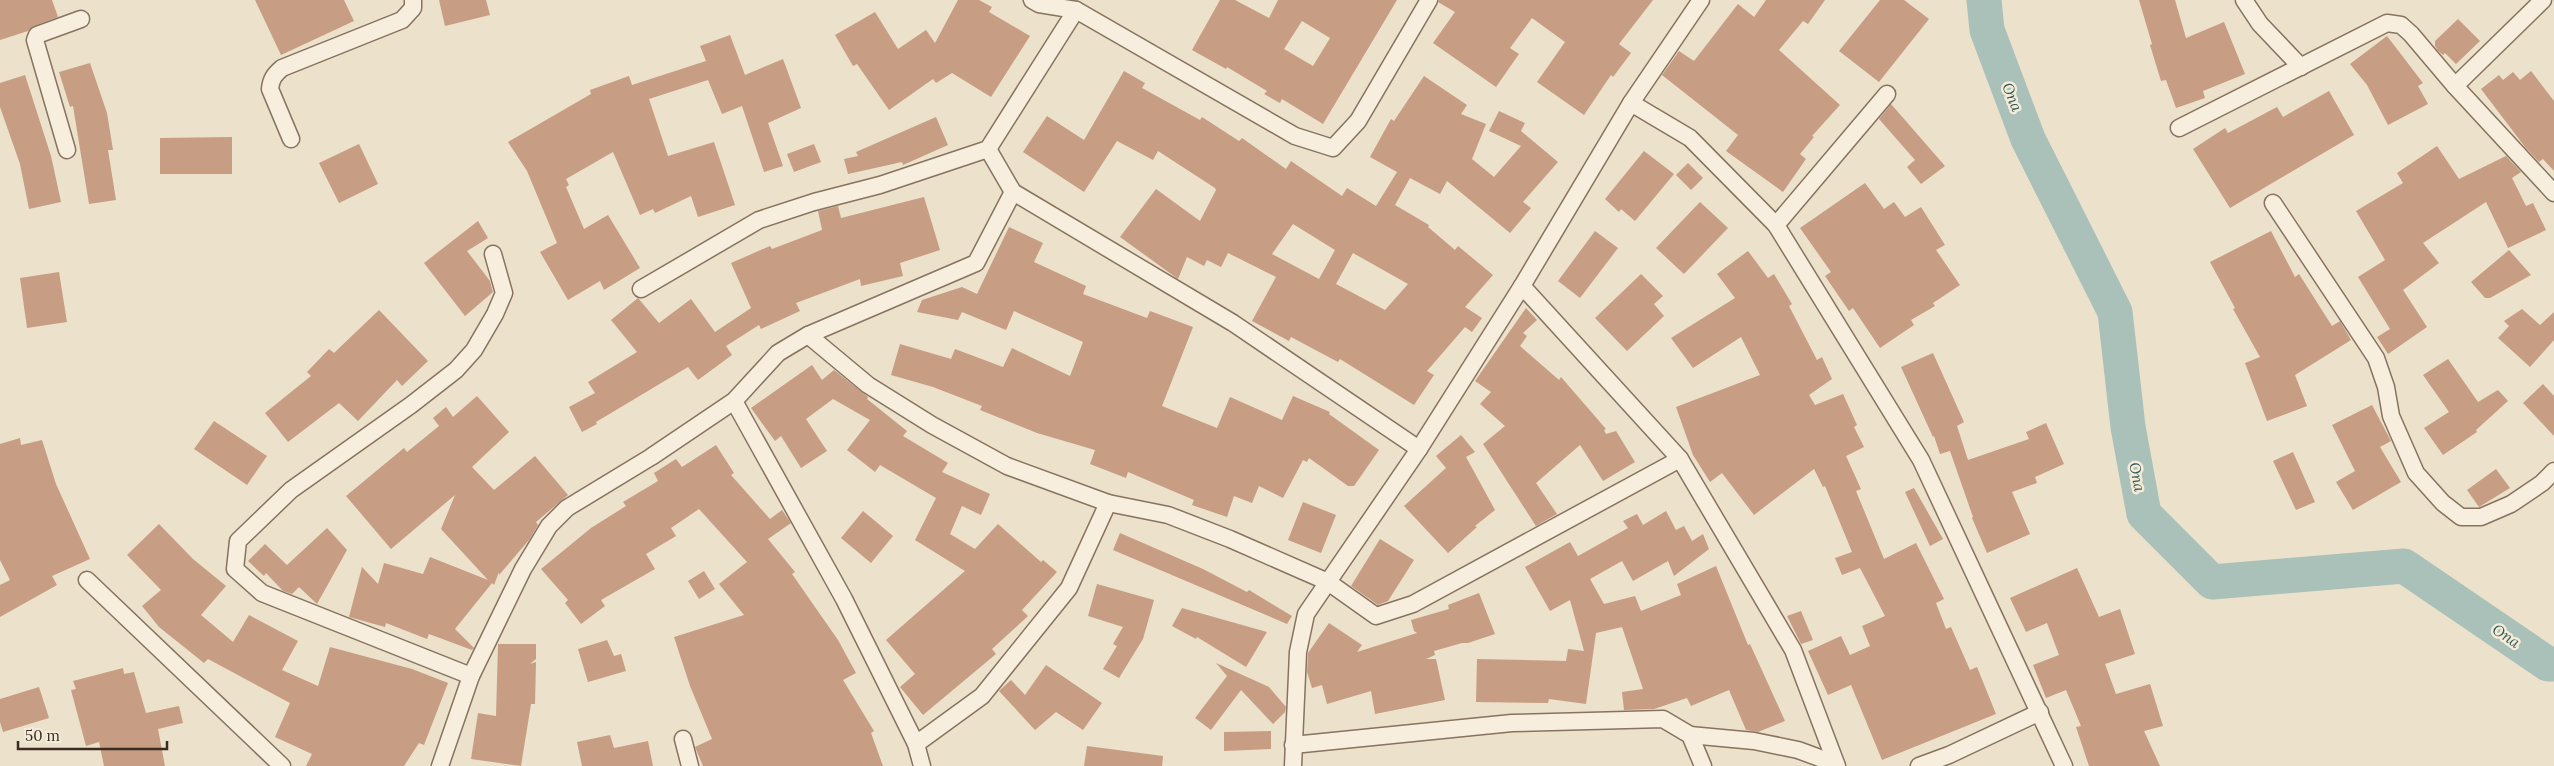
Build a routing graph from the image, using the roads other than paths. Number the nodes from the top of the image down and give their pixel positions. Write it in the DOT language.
graph roads {
  1 [pos="414,0"];
  2 [pos="1032,0"];
  3 [pos="1429,0"];
  4 [pos="1701,0"];
  5 [pos="2244,0"];
  6 [pos="2543,0"];
  7 [pos="1076,10"];
  8 [pos="81,19"];
  9 [pos="2301,67"];
  10 [pos="2455,86"];
  11 [pos="1887,94"];
  12 [pos="1631,103"];
  13 [pos="2179,128"];
  14 [pos="291,139"];
  15 [pos="988,149"];
  16 [pos="66,150"];
  17 [pos="1013,192"];
  18 [pos="2554,193"];
  19 [pos="2273,203"];
  20 [pos="1776,225"];
  21 [pos="493,254"];
  22 [pos="1522,286"];
  23 [pos="641,289"];
  24 [pos="808,335"];
  25 [pos="734,401"];
  26 [pos="1420,449"];
  27 [pos="1680,459"];
  28 [pos="2554,471"];
  29 [pos="1108,503"];
  30 [pos="87,580"];
  31 [pos="1328,582"];
  32 [pos="471,676"];
  33 [pos="2040,712"];
  34 [pos="1690,735"];
  35 [pos="683,739"];
  36 [pos="916,744"];
  37 [pos="1294,745"];
  38 [pos="1837,765"];
  39 [pos="282,766"];
  40 [pos="440,766"];
  41 [pos="690,766"];
  42 [pos="922,766"];
  43 [pos="1293,766"];
  44 [pos="1703,766"];
  45 [pos="1919,766"];
  46 [pos="2064,766"];
  1 -- 14 [label="street"];
  2 -- 7 [label="street"];
  3 -- 7 [label="street"];
  4 -- 12 [label="street"];
  5 -- 9 [label="street"];
  6 -- 10 [label="street"];
  7 -- 15 [label="street"];
  8 -- 16 [label="street"];
  9 -- 10 [label="street"];
  9 -- 13 [label="street"];
  10 -- 18 [label="street"];
  11 -- 20 [label="street"];
  12 -- 20 [label="street"];
  12 -- 22 [label="street"];
  15 -- 17 [label="street"];
  15 -- 23 [label="street"];
  17 -- 24 [label="street"];
  17 -- 26 [label="street"];
  19 -- 28 [label="street"];
  20 -- 33 [label="street"];
  21 -- 32 [label="street"];
  22 -- 26 [label="street"];
  22 -- 27 [label="street"];
  24 -- 25 [label="street"];
  24 -- 29 [label="street"];
  25 -- 32 [label="street"];
  25 -- 36 [label="street"];
  26 -- 31 [label="street"];
  27 -- 31 [label="street"];
  27 -- 38 [label="street"];
  29 -- 31 [label="street"];
  29 -- 36 [label="street"];
  30 -- 39 [label="street"];
  31 -- 37 [label="street"];
  32 -- 40 [label="street"];
  33 -- 45 [label="street"];
  33 -- 46 [label="street"];
  34 -- 37 [label="street"];
  34 -- 38 [label="street"];
  34 -- 44 [label="street"];
  35 -- 41 [label="street"];
  36 -- 42 [label="street"];
  37 -- 43 [label="street"];
}
